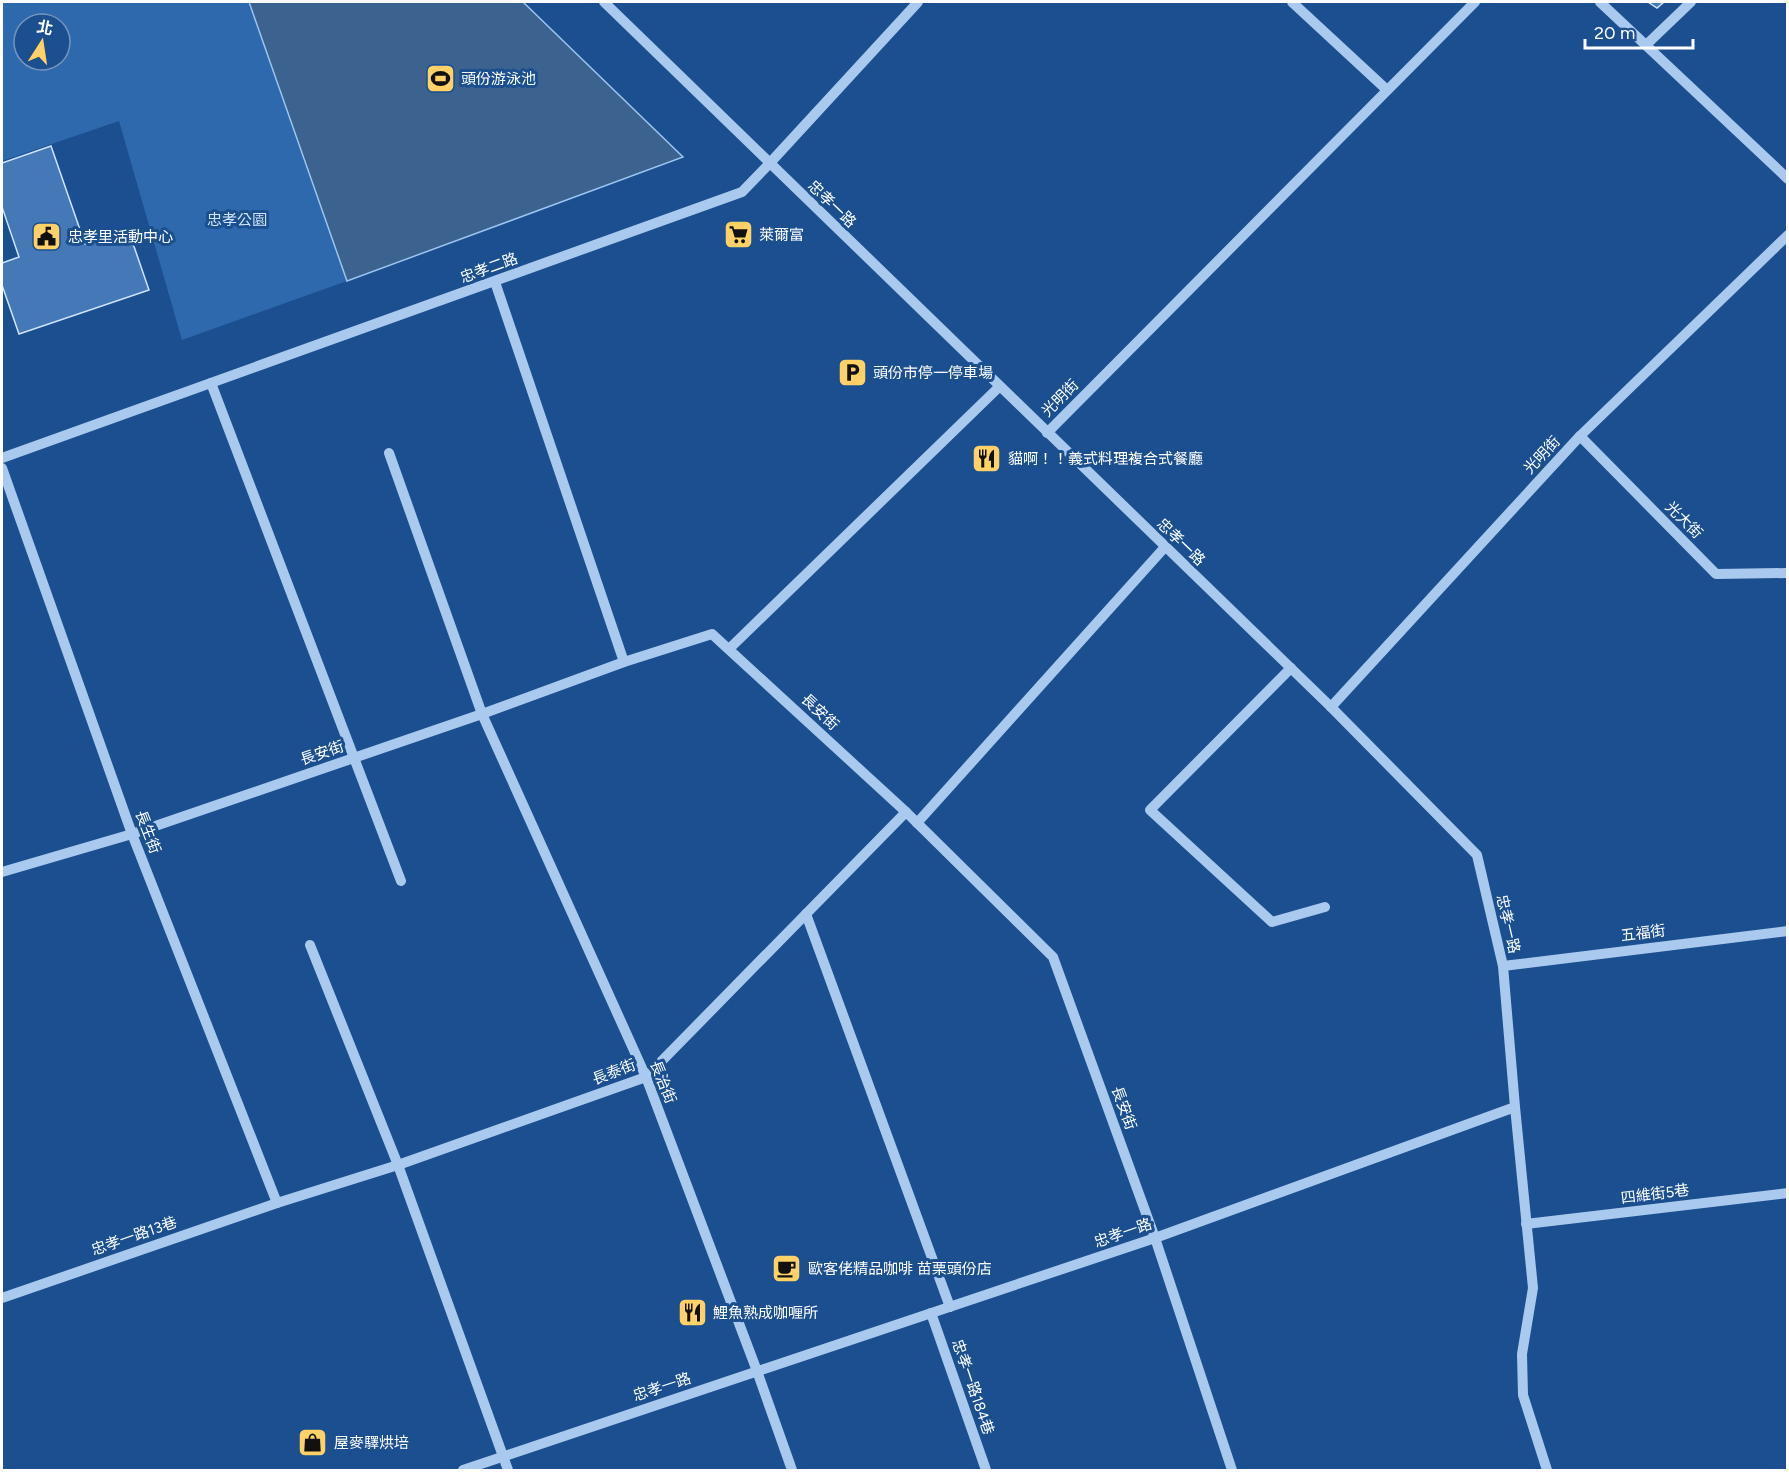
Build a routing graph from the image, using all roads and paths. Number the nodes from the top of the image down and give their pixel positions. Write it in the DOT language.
graph roads {
  1 [pos="604,2"];
  2 [pos="918,2"];
  3 [pos="1292,2"];
  4 [pos="1475,2"];
  5 [pos="1600,2"];
  6 [pos="1691,2"];
  7 [pos="1646,45"];
  8 [pos="1387,90"];
  9 [pos="769,164"];
  10 [pos="1788,179"];
  11 [pos="1788,235"];
  12 [pos="495,282"];
  13 [pos="211,384"];
  14 [pos="999,387"];
  15 [pos="1047,433"];
  16 [pos="1580,436"];
  17 [pos="389,453"];
  18 [pos="2,458"];
  19 [pos="2,468"];
  20 [pos="1165,548"];
  21 [pos="1788,573"];
  22 [pos="729,649"];
  23 [pos="624,662"];
  24 [pos="1291,668"];
  25 [pos="1331,707"];
  26 [pos="482,714"];
  27 [pos="354,758"];
  28 [pos="906,812"];
  29 [pos="917,823"];
  30 [pos="132,834"];
  31 [pos="2,872"];
  32 [pos="401,881"];
  33 [pos="1325,907"];
  34 [pos="806,914"];
  35 [pos="1788,931"];
  36 [pos="310,945"];
  37 [pos="1503,966"];
  38 [pos="646,1077"];
  39 [pos="1515,1107"];
  40 [pos="398,1165"];
  41 [pos="1788,1193"];
  42 [pos="277,1203"];
  43 [pos="1526,1224"];
  44 [pos="1155,1238"];
  45 [pos="2,1298"];
  46 [pos="951,1307"];
  47 [pos="931,1313"];
  48 [pos="758,1371"];
  49 [pos="502,1456"];
  50 [pos="463,1470"];
  51 [pos="508,1470"];
  52 [pos="792,1470"];
  53 [pos="986,1470"];
  54 [pos="1232,1470"];
  55 [pos="1546,1470"];
  1 -- 9 [label="street, 忠孝一路"];
  2 -- 9 [label="street, 忠孝二路"];
  3 -- 8 [label="street"];
  4 -- 8 [label="street, 光明街"];
  5 -- 7 [label="street"];
  6 -- 7 [label="street"];
  7 -- 10 [label="street"];
  8 -- 15 [label="street, 光明街"];
  9 -- 12 [label="street, 忠孝二路"];
  9 -- 14 [label="street, 忠孝一路"];
  11 -- 16 [label="street, 光明街"];
  12 -- 13 [label="street, 忠孝二路"];
  12 -- 23 [label="street"];
  13 -- 18 [label="street, 忠孝二路"];
  13 -- 27 [label="street"];
  14 -- 15 [label="street, 忠孝一路"];
  14 -- 22 [label="street"];
  15 -- 20 [label="street, 忠孝一路"];
  16 -- 21 [label="street, 光大街"];
  16 -- 25 [label="street, 光明街"];
  17 -- 26 [label="street, 長治街"];
  19 -- 30 [label="street, 長生街"];
  20 -- 24 [label="street, 忠孝一路"];
  20 -- 29 [label="street"];
  22 -- 23 [label="street, 長安街"];
  22 -- 28 [label="street, 長安街"];
  23 -- 26 [label="street, 長安街"];
  24 -- 25 [label="street, 忠孝一路"];
  24 -- 33 [label="street"];
  25 -- 37 [label="street, 忠孝一路"];
  26 -- 27 [label="street, 長安街"];
  26 -- 38 [label="street, 長治街"];
  27 -- 30 [label="street, 長安街"];
  27 -- 32 [label="street"];
  28 -- 29 [label="street, 長安街"];
  28 -- 34 [label="street, 長泰街"];
  29 -- 44 [label="street, 長安街"];
  30 -- 31 [label="street, 長安街"];
  30 -- 42 [label="street, 長生街"];
  34 -- 38 [label="street, 長泰街"];
  34 -- 46 [label="street"];
  35 -- 37 [label="street, 五福街"];
  36 -- 40 [label="street"];
  37 -- 39 [label="street, 忠孝一路"];
  38 -- 40 [label="street, 長泰街"];
  38 -- 48 [label="street, 長治街"];
  39 -- 43 [label="street"];
  39 -- 44 [label="street, 忠孝一路"];
  40 -- 42 [label="street, 長泰街"];
  40 -- 49 [label="street"];
  41 -- 43 [label="street, 四維街5巷"];
  42 -- 45 [label="street, 忠孝一路13巷"];
  43 -- 55 [label="street"];
  44 -- 46 [label="street, 忠孝一路"];
  44 -- 54 [label="street, 長安街"];
  46 -- 47 [label="street, 忠孝一路"];
  47 -- 48 [label="street, 忠孝一路"];
  47 -- 53 [label="street, 忠孝一路184巷"];
  48 -- 49 [label="street, 忠孝一路"];
  48 -- 52 [label="street, 長治街"];
  49 -- 50 [label="street, 忠孝一路"];
  49 -- 51 [label="street"];
}
